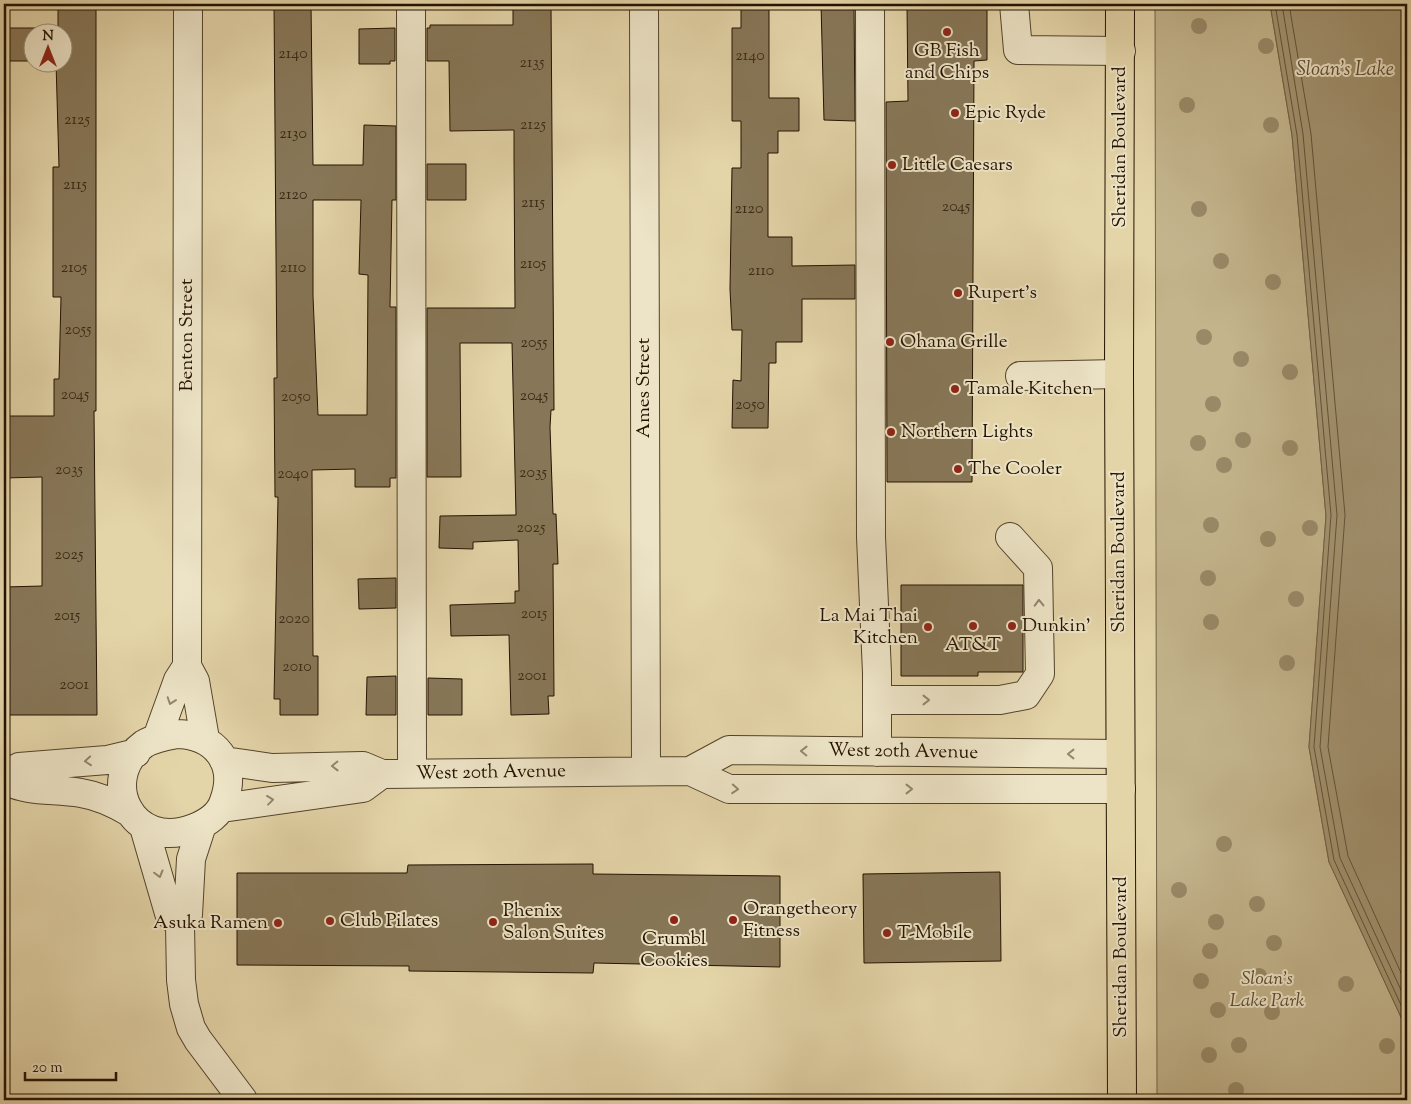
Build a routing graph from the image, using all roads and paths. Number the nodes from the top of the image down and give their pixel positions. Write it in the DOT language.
graph roads {
  1 [pos="188,4"];
  2 [pos="412,4"];
  3 [pos="644,4"];
  4 [pos="870,4"];
  5 [pos="1014,4"];
  6 [pos="1120,4"];
  7 [pos="1121,51"];
  8 [pos="1119,374"];
  9 [pos="1020,376"];
  10 [pos="1010,537"];
  11 [pos="187,666"];
  12 [pos="877,700"];
  13 [pos="205,739"];
  14 [pos="146,745"];
  15 [pos="877,752"];
  16 [pos="1120,754"];
  17 [pos="224,761"];
  18 [pos="646,771"];
  19 [pos="690,771"];
  20 [pos="412,773"];
  21 [pos="382,774"];
  22 [pos="4,775"];
  23 [pos="4,780"];
  24 [pos="1121,789"];
  25 [pos="212,816"];
  26 [pos="136,819"];
  27 [pos="180,925"];
  28 [pos="243,1100"];
  29 [pos="1122,1100"];
  1 -- 11 [label="street, Benton Street"];
  2 -- 20 [label="street"];
  3 -- 18 [label="street, Ames Street"];
  4 -- 12 [label="street"];
  5 -- 7 [label="street"];
  6 -- 7 [label="main road, Sheridan Boulevard"];
  7 -- 8 [label="main road, Sheridan Boulevard"];
  8 -- 9 [label="street"];
  8 -- 16 [label="main road, Sheridan Boulevard"];
  12 -- 10 [label="street, one-way"];
  11 -- 13 [label="street, Benton Street"];
  11 -- 14 [label="street, Benton Street, one-way"];
  12 -- 15 [label="street"];
  13 -- 14 [label="street"];
  13 -- 17 [label="street"];
  14 -- 22 [label="street, one-way"];
  14 -- 26 [label="street"];
  16 -- 15 [label="street, West 20th Avenue, one-way"];
  15 -- 19 [label="street, West 20th Avenue, one-way"];
  16 -- 24 [label="main road, Sheridan Boulevard"];
  21 -- 17 [label="street, West 20th Avenue, one-way"];
  17 -- 25 [label="street"];
  18 -- 19 [label="street, West 20th Avenue"];
  18 -- 20 [label="street, West 20th Avenue"];
  19 -- 24 [label="street, West 20th Avenue, one-way"];
  20 -- 21 [label="street, West 20th Avenue"];
  25 -- 21 [label="street, one-way"];
  23 -- 26 [label="street"];
  24 -- 29 [label="main road, Sheridan Boulevard"];
  25 -- 26 [label="street"];
  25 -- 27 [label="street"];
  26 -- 27 [label="street, one-way"];
  27 -- 28 [label="street"];
}
